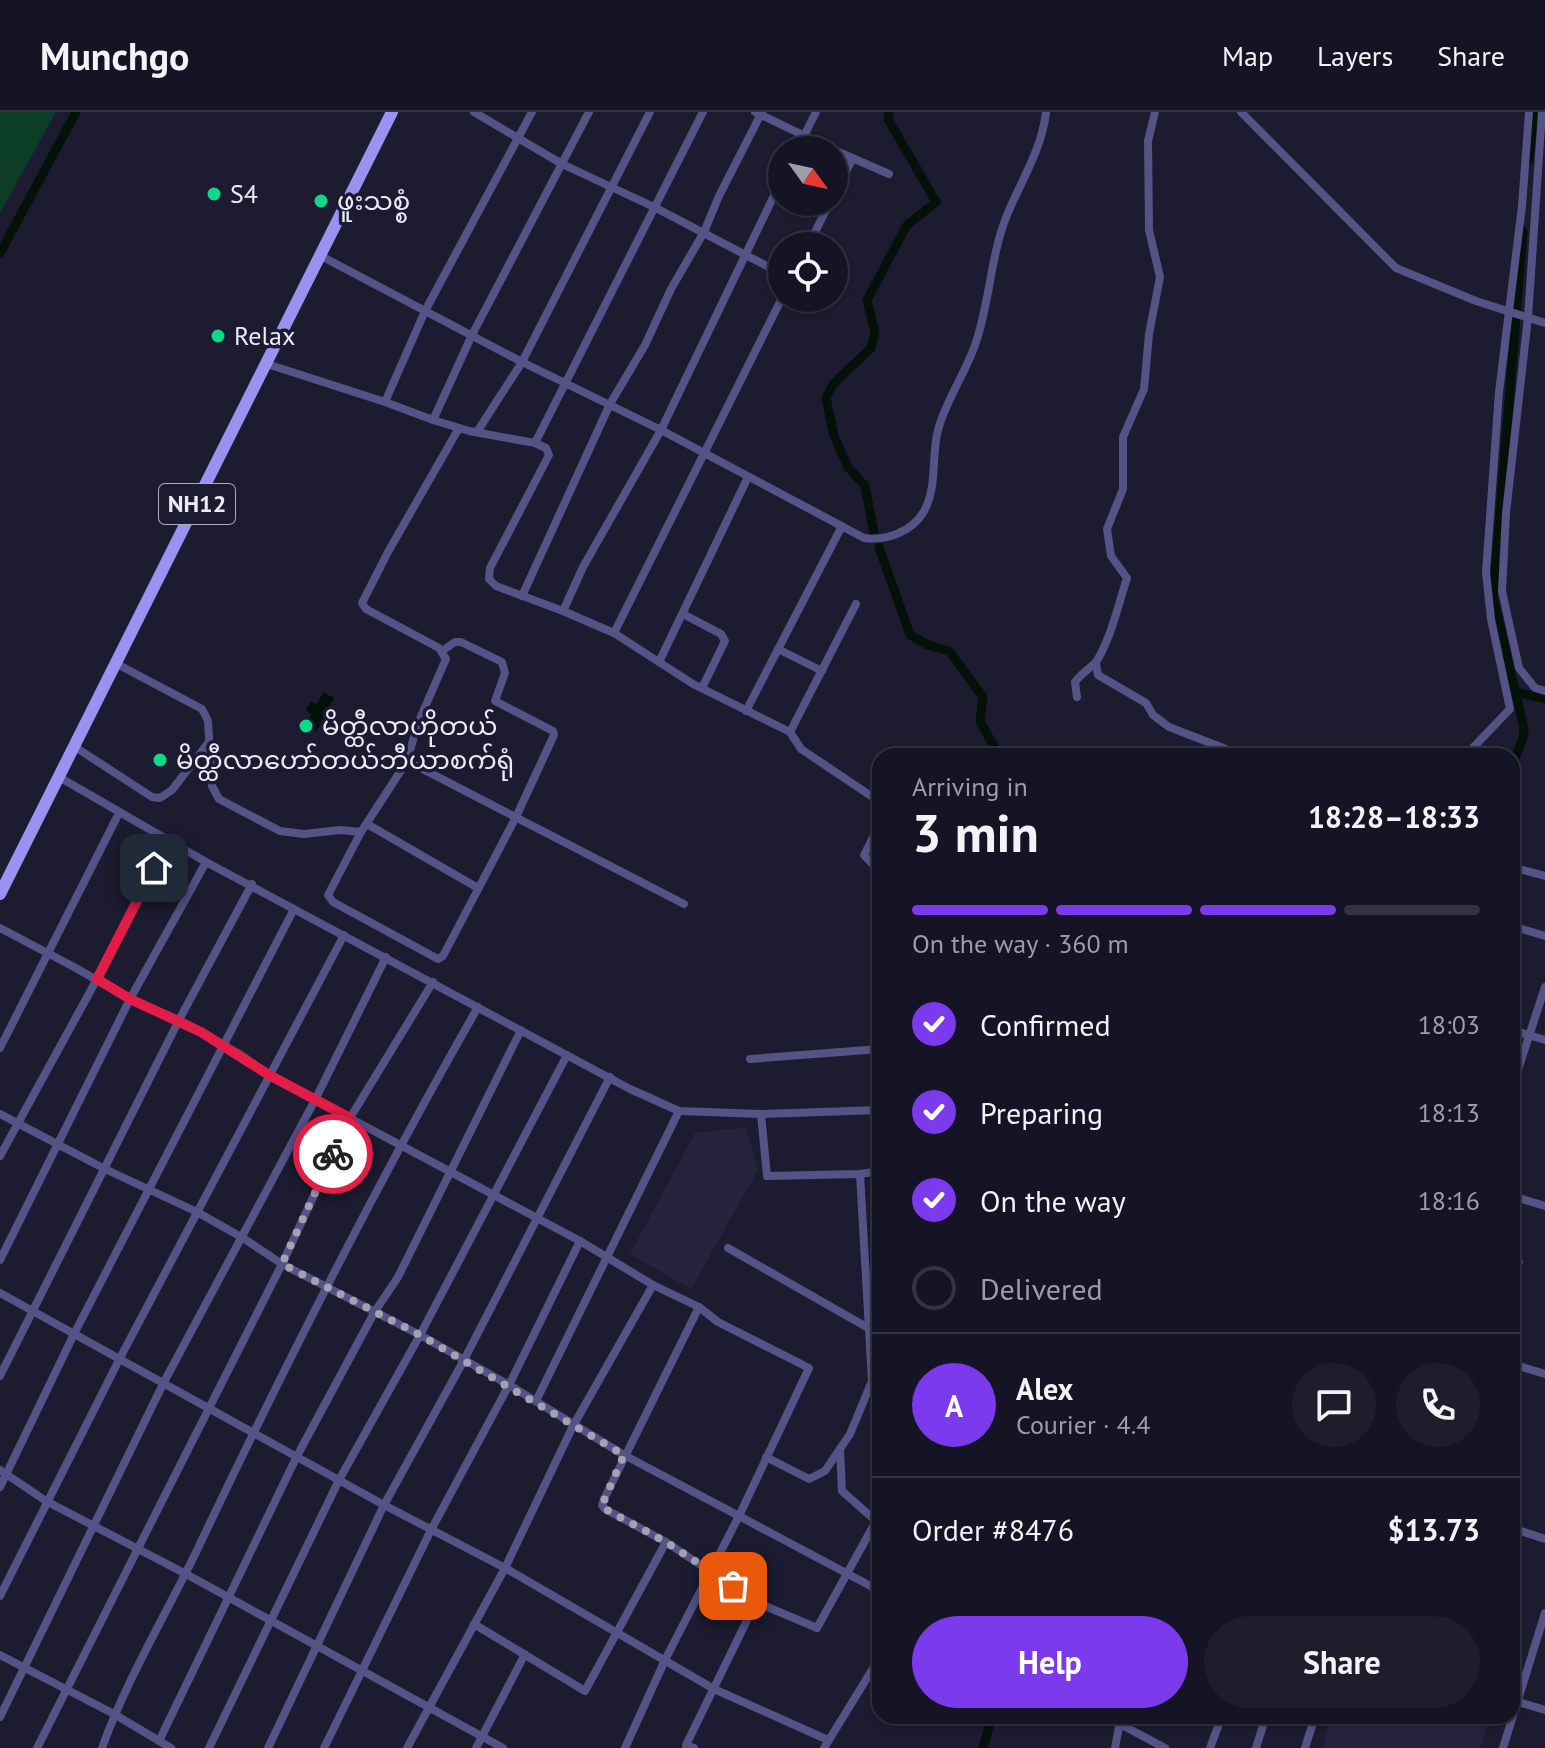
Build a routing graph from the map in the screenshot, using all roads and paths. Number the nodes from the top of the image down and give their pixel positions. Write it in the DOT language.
graph roads {
  1 [pos="392,112"];
  2 [pos="474,112"];
  3 [pos="532,112"];
  4 [pos="589,112"];
  5 [pos="650,112"];
  6 [pos="703,112"];
  7 [pos="816,112"];
  8 [pos="1046,112"];
  9 [pos="1155,112"];
  10 [pos="1241,112"];
  11 [pos="1529,112"];
  12 [pos="1542,112"];
  13 [pos="759,113"];
  14 [pos="801,136"];
  15 [pos="804,136"];
  16 [pos="518,138"];
  17 [pos="848,156"];
  18 [pos="853,158"];
  19 [pos="562,164"];
  20 [pos="848,168"];
  21 [pos="889,174"];
  22 [pos="610,186"];
  23 [pos="654,207"];
  24 [pos="768,207"];
  25 [pos="704,232"];
  26 [pos="745,253"];
  27 [pos="321,256"];
  28 [pos="768,266"];
  29 [pos="425,311"];
  30 [pos="775,312"];
  31 [pos="1509,312"];
  32 [pos="1526,317"];
  33 [pos="1545,323"];
  34 [pos="472,335"];
  35 [pos="522,362"];
  36 [pos="267,364"];
  37 [pos="567,384"];
  38 [pos="385,402"];
  39 [pos="610,404"];
  40 [pos="433,420"];
  41 [pos="459,428"];
  42 [pos="661,430"];
  43 [pos="477,432"];
  44 [pos="535,443"];
  45 [pos="704,453"];
  46 [pos="748,477"];
  47 [pos="842,526"];
  48 [pos="522,596"];
  49 [pos="856,604"];
  50 [pos="563,611"];
  51 [pos="683,614"];
  52 [pos="614,633"];
  53 [pos="778,649"];
  54 [pos="442,651"];
  55 [pos="659,662"];
  56 [pos="117,664"];
  57 [pos="1096,664"];
  58 [pos="822,671"];
  59 [pos="702,688"];
  60 [pos="1545,691"];
  61 [pos="1077,697"];
  62 [pos="746,711"];
  63 [pos="790,732"];
  64 [pos="210,742"];
  65 [pos="75,747"];
  66 [pos="1223,748"];
  67 [pos="1473,748"];
  68 [pos="407,761"];
  69 [pos="59,777"];
  70 [pos="872,797"];
  71 [pos="119,813"];
  72 [pos="516,817"];
  73 [pos="367,824"];
  74 [pos="361,832"];
  75 [pos="168,840"];
  76 [pos="872,840"];
  77 [pos="206,862"];
  78 [pos="872,864"];
  79 [pos="1520,869"];
  80 [pos="1545,876"];
  81 [pos="252,884"];
  82 [pos="478,888"];
  83 [pos="0,894"];
  84 [pos="684,904"];
  85 [pos="294,909"];
  86 [pos="0,928"];
  87 [pos="1520,928"];
  88 [pos="344,935"];
  89 [pos="1545,936"];
  90 [pos="48,953"];
  91 [pos="386,957"];
  92 [pos="97,979"];
  93 [pos="433,982"];
  94 [pos="1545,987"];
  95 [pos="130,999"];
  96 [pos="478,1007"];
  97 [pos="179,1020"];
  98 [pos="521,1030"];
  99 [pos="1520,1033"];
  100 [pos="1529,1036"];
  101 [pos="1545,1040"];
  102 [pos="223,1044"];
  103 [pos="0,1048"];
  104 [pos="872,1050"];
  105 [pos="567,1055"];
  106 [pos="750,1059"];
  107 [pos="1520,1064"];
  108 [pos="269,1075"];
  109 [pos="610,1077"];
  110 [pos="315,1100"];
  111 [pos="872,1110"];
  112 [pos="679,1111"];
  113 [pos="0,1114"];
  114 [pos="761,1114"];
  115 [pos="350,1118"];
  116 [pos="17,1123"];
  117 [pos="56,1144"];
  118 [pos="399,1146"];
  119 [pos="0,1156"];
  120 [pos="105,1169"];
  121 [pos="450,1172"];
  122 [pos="872,1172"];
  123 [pos="860,1174"];
  124 [pos="149,1189"];
  125 [pos="492,1195"];
  126 [pos="1520,1198"];
  127 [pos="1545,1206"];
  128 [pos="197,1212"];
  129 [pos="537,1220"];
  130 [pos="243,1238"];
  131 [pos="580,1241"];
  132 [pos="728,1248"];
  133 [pos="608,1258"];
  134 [pos="0,1260"];
  135 [pos="282,1264"];
  136 [pos="653,1285"];
  137 [pos="327,1288"];
  138 [pos="0,1293"];
  139 [pos="699,1307"];
  140 [pos="33,1310"];
  141 [pos="374,1313"];
  142 [pos="870,1329"];
  143 [pos="74,1334"];
  144 [pos="420,1335"];
  145 [pos="120,1358"];
  146 [pos="464,1360"];
  147 [pos="1520,1366"];
  148 [pos="1545,1374"];
  149 [pos="0,1376"];
  150 [pos="164,1382"];
  151 [pos="509,1385"];
  152 [pos="536,1401"];
  153 [pos="208,1406"];
  154 [pos="573,1426"];
  155 [pos="253,1432"];
  156 [pos="840,1449"];
  157 [pos="624,1455"];
  158 [pos="297,1456"];
  159 [pos="766,1457"];
  160 [pos="3,1472"];
  161 [pos="339,1480"];
  162 [pos="0,1487"];
  163 [pos="46,1501"];
  164 [pos="384,1505"];
  165 [pos="739,1516"];
  166 [pos="872,1517"];
  167 [pos="92,1526"];
  168 [pos="872,1528"];
  169 [pos="431,1530"];
  170 [pos="1520,1531"];
  171 [pos="1545,1539"];
  172 [pos="666,1542"];
  173 [pos="138,1550"];
  174 [pos="505,1568"];
  175 [pos="709,1570"];
  176 [pos="186,1574"];
  177 [pos="846,1574"];
  178 [pos="872,1587"];
  179 [pos="0,1596"];
  180 [pos="229,1599"];
  181 [pos="756,1602"];
  182 [pos="1545,1613"];
  183 [pos="272,1622"];
  184 [pos="474,1624"];
  185 [pos="617,1633"];
  186 [pos="1541,1641"];
  187 [pos="318,1646"];
  188 [pos="525,1654"];
  189 [pos="0,1655"];
  190 [pos="665,1660"];
  191 [pos="26,1668"];
  192 [pos="872,1670"];
  193 [pos="363,1671"];
  194 [pos="67,1689"];
  195 [pos="714,1689"];
  196 [pos="1520,1689"];
  197 [pos="1520,1702"];
  198 [pos="430,1707"];
  199 [pos="1545,1710"];
  200 [pos="114,1714"];
  201 [pos="0,1717"];
  202 [pos="1119,1724"];
  203 [pos="1126,1724"];
  204 [pos="1219,1724"];
  205 [pos="1264,1724"];
  206 [pos="1312,1724"];
  207 [pos="1509,1724"];
  208 [pos="482,1736"];
  209 [pos="159,1741"];
  210 [pos="826,1744"];
  211 [pos="37,1748"];
  212 [pos="102,1748"];
  213 [pos="171,1748"];
  214 [pos="209,1748"];
  215 [pos="268,1748"];
  216 [pos="324,1748"];
  217 [pos="407,1748"];
  218 [pos="476,1748"];
  219 [pos="503,1748"];
  220 [pos="625,1748"];
  221 [pos="694,1748"];
  222 [pos="1115,1748"];
  223 [pos="1165,1748"];
  224 [pos="1210,1748"];
  225 [pos="1256,1748"];
  226 [pos="1305,1748"];
  227 [pos="1503,1748"];
  1 -- 27 [label="highway, NH12"];
  2 -- 16 [label="street"];
  3 -- 16 [label="street"];
  4 -- 19 [label="street"];
  5 -- 22 [label="street"];
  6 -- 23 [label="street"];
  7 -- 15 [label="street"];
  8 -- 47 [label="street"];
  9 -- 57 [label="street"];
  10 -- 31 [label="street"];
  11 -- 31 [label="street"];
  12 -- 32 [label="street"];
  13 -- 14 [label="street"];
  13 -- 25 [label="street"];
  16 -- 19 [label="street"];
  16 -- 29 [label="street"];
  17 -- 18 [label="street"];
  18 -- 20 [label="street"];
  18 -- 21 [label="street"];
  19 -- 22 [label="street"];
  19 -- 34 [label="street"];
  22 -- 23 [label="street"];
  22 -- 35 [label="street"];
  23 -- 25 [label="street"];
  23 -- 37 [label="street"];
  24 -- 26 [label="street"];
  25 -- 26 [label="street"];
  25 -- 39 [label="street"];
  26 -- 28 [label="street"];
  26 -- 42 [label="street"];
  27 -- 29 [label="street"];
  27 -- 36 [label="highway, NH12"];
  29 -- 34 [label="street"];
  29 -- 38 [label="street"];
  30 -- 45 [label="street"];
  31 -- 32 [label="street"];
  31 -- 67 [label="street"];
  32 -- 33 [label="street"];
  32 -- 60 [label="street"];
  34 -- 35 [label="street"];
  34 -- 40 [label="street"];
  35 -- 37 [label="street"];
  35 -- 43 [label="street"];
  36 -- 38 [label="street"];
  36 -- 56 [label="highway, NH12"];
  37 -- 39 [label="street"];
  37 -- 44 [label="street"];
  38 -- 40 [label="street"];
  39 -- 42 [label="street"];
  39 -- 48 [label="street"];
  40 -- 41 [label="street"];
  41 -- 43 [label="street"];
  41 -- 54 [label="street"];
  42 -- 45 [label="street"];
  42 -- 50 [label="street"];
  43 -- 44 [label="street"];
  44 -- 48 [label="street"];
  45 -- 46 [label="street"];
  45 -- 52 [label="street"];
  46 -- 47 [label="street"];
  46 -- 51 [label="street"];
  47 -- 53 [label="street"];
  48 -- 50 [label="street"];
  49 -- 58 [label="street"];
  50 -- 52 [label="street"];
  51 -- 55 [label="street"];
  51 -- 59 [label="street"];
  52 -- 55 [label="street"];
  53 -- 58 [label="street"];
  53 -- 62 [label="street"];
  54 -- 68 [label="street"];
  54 -- 72 [label="street"];
  55 -- 59 [label="street"];
  56 -- 64 [label="street"];
  56 -- 65 [label="highway, NH12"];
  57 -- 61 [label="street"];
  57 -- 66 [label="street"];
  58 -- 63 [label="street"];
  59 -- 62 [label="street"];
  62 -- 63 [label="street"];
  63 -- 70 [label="street"];
  64 -- 65 [label="street"];
  64 -- 74 [label="street"];
  65 -- 69 [label="highway, NH12"];
  68 -- 72 [label="street"];
  68 -- 73 [label="street"];
  69 -- 71 [label="street"];
  69 -- 83 [label="highway, NH12"];
  71 -- 75 [label="street"];
  71 -- 90 [label="street"];
  72 -- 82 [label="street"];
  72 -- 84 [label="street"];
  73 -- 74 [label="street"];
  73 -- 82 [label="street"];
  74 -- 82 [label="street"];
  75 -- 77 [label="street"];
  75 -- 92 [label="street"];
  76 -- 78 [label="street"];
  77 -- 81 [label="street"];
  77 -- 95 [label="street"];
  79 -- 80 [label="street"];
  81 -- 85 [label="street"];
  81 -- 97 [label="street"];
  85 -- 88 [label="street"];
  85 -- 102 [label="street"];
  86 -- 90 [label="street"];
  87 -- 89 [label="street"];
  88 -- 91 [label="street"];
  88 -- 108 [label="street"];
  90 -- 92 [label="street"];
  90 -- 103 [label="street"];
  91 -- 93 [label="street"];
  91 -- 110 [label="street"];
  92 -- 95 [label="street"];
  92 -- 116 [label="street"];
  93 -- 96 [label="street"];
  93 -- 115 [label="street"];
  94 -- 100 [label="street"];
  95 -- 97 [label="street"];
  95 -- 117 [label="street"];
  96 -- 98 [label="street"];
  96 -- 118 [label="street"];
  97 -- 102 [label="street"];
  97 -- 120 [label="street"];
  98 -- 105 [label="street"];
  98 -- 121 [label="street"];
  99 -- 100 [label="street"];
  100 -- 101 [label="street"];
  100 -- 107 [label="street"];
  102 -- 108 [label="street"];
  102 -- 124 [label="street"];
  104 -- 106 [label="street"];
  105 -- 109 [label="street"];
  105 -- 125 [label="street"];
  108 -- 110 [label="street"];
  108 -- 128 [label="street"];
  109 -- 112 [label="street"];
  109 -- 129 [label="street"];
  110 -- 115 [label="street"];
  110 -- 130 [label="street"];
  111 -- 114 [label="street"];
  112 -- 114 [label="street"];
  112 -- 133 [label="street"];
  113 -- 116 [label="street"];
  114 -- 123 [label="street"];
  115 -- 118 [label="street"];
  115 -- 135 [label="street"];
  116 -- 117 [label="street"];
  116 -- 119 [label="street"];
  117 -- 120 [label="street"];
  117 -- 134 [label="street"];
  118 -- 121 [label="street"];
  118 -- 137 [label="street"];
  120 -- 124 [label="street"];
  120 -- 140 [label="street"];
  121 -- 125 [label="street"];
  121 -- 141 [label="street"];
  122 -- 123 [label="street"];
  123 -- 142 [label="street"];
  124 -- 128 [label="street"];
  124 -- 143 [label="street"];
  125 -- 129 [label="street"];
  125 -- 144 [label="street"];
  126 -- 127 [label="street"];
  128 -- 130 [label="street"];
  128 -- 145 [label="street"];
  129 -- 131 [label="street"];
  129 -- 146 [label="street"];
  130 -- 135 [label="street"];
  130 -- 150 [label="street"];
  131 -- 133 [label="street"];
  131 -- 151 [label="street"];
  132 -- 142 [label="street"];
  133 -- 136 [label="street"];
  133 -- 152 [label="street"];
  135 -- 137 [label="street"];
  135 -- 153 [label="street"];
  136 -- 139 [label="street"];
  136 -- 154 [label="street"];
  137 -- 141 [label="street"];
  137 -- 155 [label="street"];
  138 -- 140 [label="street"];
  139 -- 157 [label="street"];
  139 -- 159 [label="street"];
  140 -- 143 [label="street"];
  140 -- 149 [label="street"];
  141 -- 144 [label="street"];
  141 -- 158 [label="street"];
  142 -- 156 [label="street"];
  143 -- 145 [label="street"];
  143 -- 160 [label="street"];
  144 -- 146 [label="street"];
  144 -- 161 [label="street"];
  145 -- 150 [label="street"];
  145 -- 163 [label="street"];
  146 -- 151 [label="street"];
  146 -- 164 [label="street"];
  147 -- 148 [label="street"];
  150 -- 153 [label="street"];
  150 -- 167 [label="street"];
  151 -- 152 [label="street"];
  151 -- 169 [label="street"];
  152 -- 154 [label="street"];
  153 -- 155 [label="street"];
  153 -- 173 [label="street"];
  154 -- 157 [label="street"];
  154 -- 174 [label="street"];
  155 -- 158 [label="street"];
  155 -- 176 [label="street"];
  156 -- 159 [label="street"];
  156 -- 166 [label="street"];
  157 -- 165 [label="street"];
  157 -- 172 [label="street"];
  158 -- 161 [label="street"];
  158 -- 180 [label="street"];
  159 -- 165 [label="street"];
  160 -- 162 [label="street"];
  160 -- 163 [label="street"];
  161 -- 164 [label="street"];
  161 -- 183 [label="street"];
  163 -- 167 [label="street"];
  163 -- 179 [label="street"];
  164 -- 169 [label="street"];
  164 -- 187 [label="street"];
  165 -- 175 [label="street"];
  165 -- 177 [label="street"];
  167 -- 173 [label="street"];
  167 -- 191 [label="street"];
  168 -- 177 [label="street"];
  169 -- 174 [label="street"];
  169 -- 193 [label="street"];
  170 -- 171 [label="street"];
  172 -- 175 [label="street"];
  172 -- 185 [label="street"];
  173 -- 176 [label="street"];
  173 -- 194 [label="street"];
  174 -- 184 [label="street"];
  174 -- 185 [label="street"];
  175 -- 181 [label="street"];
  175 -- 190 [label="street"];
  176 -- 180 [label="street"];
  176 -- 200 [label="street"];
  177 -- 178 [label="street"];
  177 -- 181 [label="street"];
  180 -- 183 [label="street"];
  180 -- 209 [label="street"];
  181 -- 195 [label="street"];
  182 -- 186 [label="street"];
  183 -- 187 [label="street"];
  183 -- 214 [label="street"];
  184 -- 188 [label="street"];
  184 -- 198 [label="street"];
  185 -- 188 [label="street"];
  185 -- 190 [label="street"];
  186 -- 196 [label="street"];
  187 -- 193 [label="street"];
  187 -- 215 [label="street"];
  188 -- 208 [label="street"];
  189 -- 191 [label="street"];
  190 -- 195 [label="street"];
  190 -- 220 [label="street"];
  191 -- 194 [label="street"];
  191 -- 201 [label="street"];
  192 -- 210 [label="street"];
  193 -- 198 [label="street"];
  193 -- 216 [label="street"];
  194 -- 200 [label="street"];
  194 -- 211 [label="street"];
  195 -- 210 [label="street"];
  195 -- 221 [label="street"];
  197 -- 199 [label="street"];
  198 -- 208 [label="street"];
  198 -- 217 [label="street"];
  200 -- 209 [label="street"];
  200 -- 212 [label="street"];
  202 -- 222 [label="street"];
  203 -- 223 [label="street"];
  204 -- 224 [label="street"];
  205 -- 225 [label="street"];
  206 -- 226 [label="street"];
  207 -- 227 [label="street"];
  208 -- 218 [label="street"];
  208 -- 219 [label="street"];
  209 -- 213 [label="street"];
}
